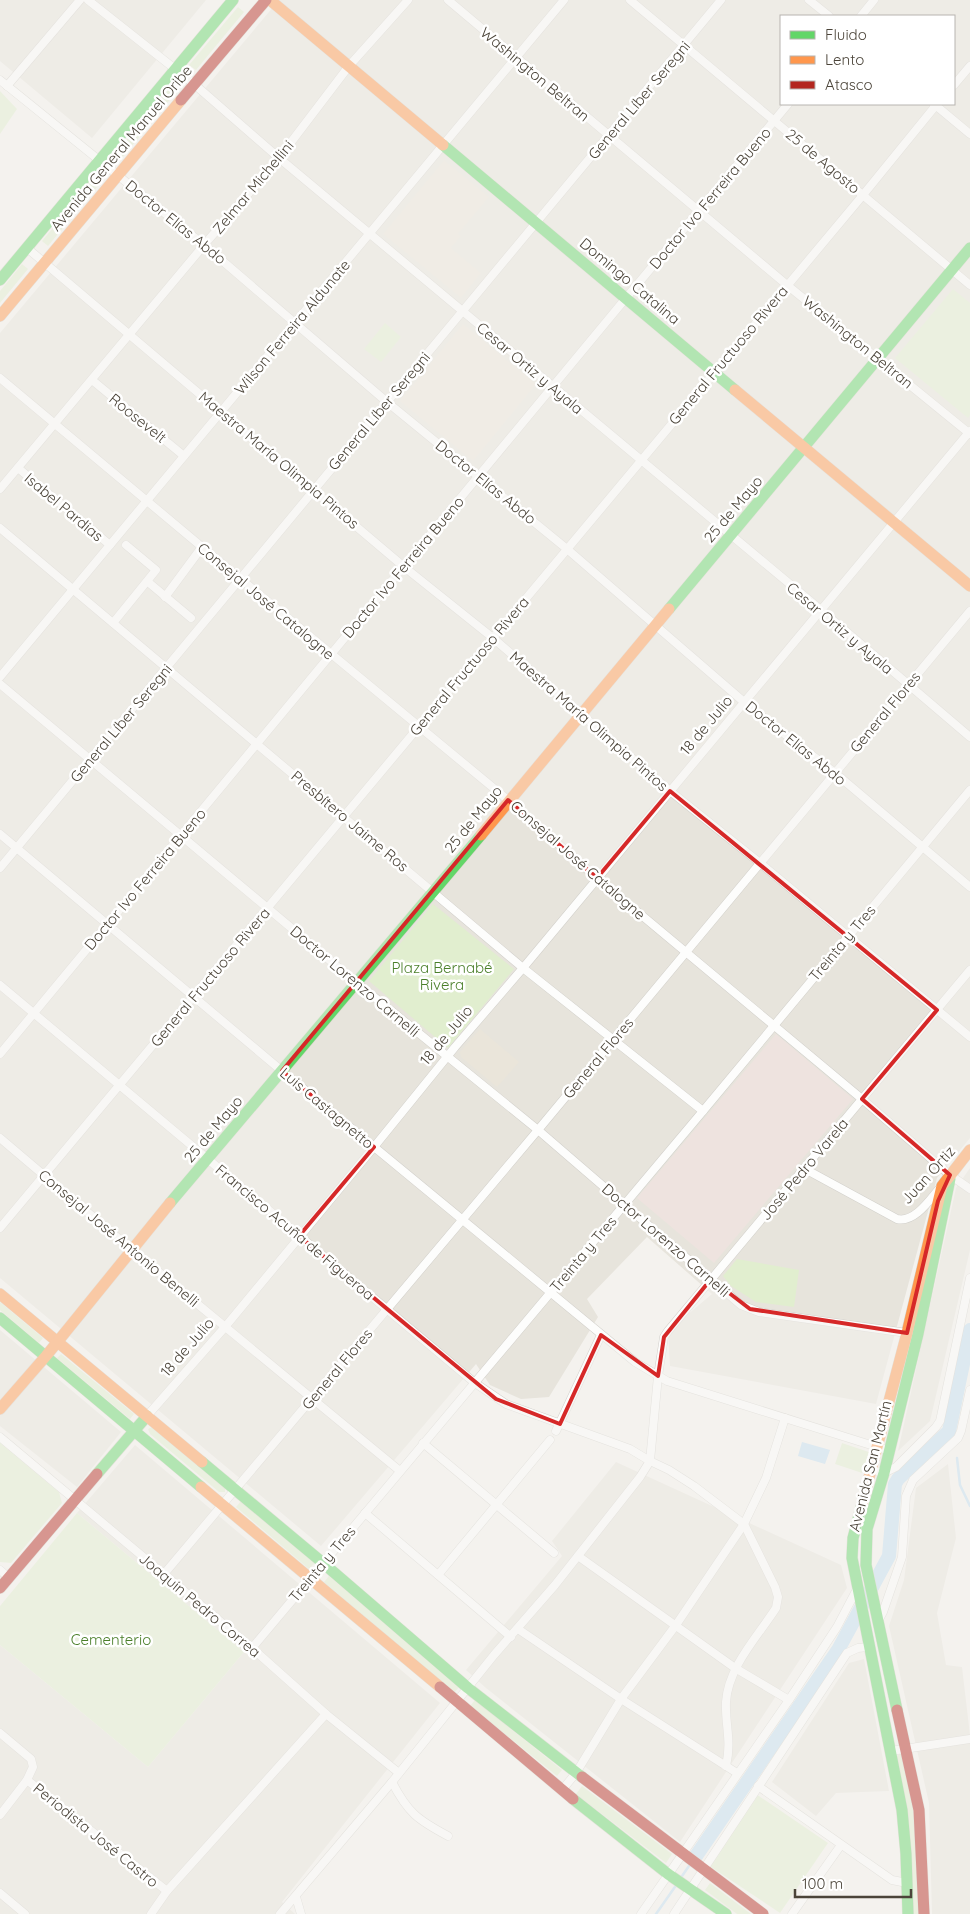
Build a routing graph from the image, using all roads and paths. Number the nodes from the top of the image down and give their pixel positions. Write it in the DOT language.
graph roads {
  1 [pos="80,0"];
  2 [pos="88,0"];
  3 [pos="233,0"];
  4 [pos="266,0"];
  5 [pos="270,0"];
  6 [pos="408,0"];
  7 [pos="448,0"];
  8 [pos="564,0"];
  9 [pos="630,0"];
  10 [pos="721,0"];
  11 [pos="810,0"];
  12 [pos="874,0"];
  13 [pos="828,15"];
  14 [pos="862,15"];
  15 [pos="684,45"];
  16 [pos="515,58"];
  17 [pos="350,66"];
  18 [pos="970,66"];
  19 [pos="175,68"];
  20 [pos="0,80"];
  21 [pos="194,84"];
  22 [pos="955,84"];
  23 [pos="7,86"];
  24 [pos="787,105"];
  25 [pos="935,105"];
  26 [pos="937,105"];
  27 [pos="774,120"];
  28 [pos="970,134"];
  29 [pos="609,136"];
  30 [pos="444,145"];
  31 [pos="279,158"];
  32 [pos="99,160"];
  33 [pos="118,175"];
  34 [pos="863,195"];
  35 [pos="698,211"];
  36 [pos="537,224"];
  37 [pos="370,233"];
  38 [pos="204,245"];
  39 [pos="27,248"];
  40 [pos="970,248"];
  41 [pos="44,262"];
  42 [pos="952,270"];
  43 [pos="0,280"];
  44 [pos="787,285"];
  45 [pos="970,285"];
  46 [pos="626,298"];
  47 [pos="462,311"];
  48 [pos="0,316"];
  49 [pos="296,323"];
  50 [pos="130,334"];
  51 [pos="879,358"];
  52 [pos="715,371"];
  53 [pos="0,378"];
  54 [pos="92,380"];
  55 [pos="553,387"];
  56 [pos="387,402"];
  57 [pos="222,411"];
  58 [pos="55,423"];
  59 [pos="970,432"];
  60 [pos="804,446"];
  61 [pos="184,456"];
  62 [pos="641,461"];
  63 [pos="18,468"];
  64 [pos="479,476"];
  65 [pos="0,489"];
  66 [pos="314,489"];
  67 [pos="148,501"];
  68 [pos="894,522"];
  69 [pos="0,528"];
  70 [pos="730,536"];
  71 [pos="110,545"];
  72 [pos="126,545"];
  73 [pos="202,547"];
  74 [pos="568,549"];
  75 [pos="403,566"];
  76 [pos="241,579"];
  77 [pos="148,582"];
  78 [pos="970,586"];
  79 [pos="73,591"];
  80 [pos="165,597"];
  81 [pos="821,610"];
  82 [pos="970,610"];
  83 [pos="191,618"];
  84 [pos="113,623"];
  85 [pos="656,624"];
  86 [pos="493,638"];
  87 [pos="331,655"];
  88 [pos="166,668"];
  89 [pos="0,677"];
  90 [pos="0,684"];
  91 [pos="908,686"];
  92 [pos="744,702"];
  93 [pos="581,713"];
  94 [pos="419,727"];
  95 [pos="970,737"];
  96 [pos="258,744"];
  97 [pos="91,759"];
  98 [pos="834,773"];
  99 [pos="970,790"];
  100 [pos="670,791"];
  101 [pos="508,800"];
  102 [pos="344,816"];
  103 [pos="0,834"];
  104 [pos="181,836"];
  105 [pos="922,847"];
  106 [pos="17,848"];
  107 [pos="760,863"];
  108 [pos="0,868"];
  109 [pos="597,878"];
  110 [pos="970,887"];
  111 [pos="434,891"];
  112 [pos="268,908"];
  113 [pos="108,925"];
  114 [pos="848,936"];
  115 [pos="686,952"];
  116 [pos="524,968"];
  117 [pos="970,970"];
  118 [pos="357,983"];
  119 [pos="0,985"];
  120 [pos="193,996"];
  121 [pos="937,1010"];
  122 [pos="34,1014"];
  123 [pos="774,1026"];
  124 [pos="970,1037"];
  125 [pos="614,1039"];
  126 [pos="0,1054"];
  127 [pos="447,1057"];
  128 [pos="282,1071"];
  129 [pos="119,1085"];
  130 [pos="862,1099"];
  131 [pos="703,1111"];
  132 [pos="538,1130"];
  133 [pos="0,1138"];
  134 [pos="374,1147"];
  135 [pos="970,1150"];
  136 [pos="207,1158"];
  137 [pos="805,1169"];
  138 [pos="45,1174"];
  139 [pos="950,1175"];
  140 [pos="942,1186"];
  141 [pos="970,1189"];
  142 [pos="624,1204"];
  143 [pos="462,1220"];
  144 [pos="0,1228"];
  145 [pos="299,1236"];
  146 [pos="132,1250"];
  147 [pos="970,1278"];
  148 [pos="711,1280"];
  149 [pos="550,1293"];
  150 [pos="0,1294"];
  151 [pos="388,1309"];
  152 [pos="0,1318"];
  153 [pos="225,1327"];
  154 [pos="907,1333"];
  155 [pos="601,1335"];
  156 [pos="58,1341"];
  157 [pos="46,1356"];
  158 [pos="658,1376"];
  159 [pos="475,1383"];
  160 [pos="970,1390"];
  161 [pos="313,1398"];
  162 [pos="0,1409"];
  163 [pos="147,1416"];
  164 [pos="785,1418"];
  165 [pos="558,1427"];
  166 [pos="134,1432"];
  167 [pos="0,1438"];
  168 [pos="550,1440"];
  169 [pos="423,1443"];
  170 [pos="878,1447"];
  171 [pos="890,1451"];
  172 [pos="650,1461"];
  173 [pos="872,1470"];
  174 [pos="400,1471"];
  175 [pos="884,1473"];
  176 [pos="235,1491"];
  177 [pos="75,1500"];
  178 [pos="224,1505"];
  179 [pos="497,1505"];
  180 [pos="365,1513"];
  181 [pos="744,1524"];
  182 [pos="554,1553"];
  183 [pos="578,1556"];
  184 [pos="323,1563"];
  185 [pos="4,1574"];
  186 [pos="164,1574"];
  187 [pos="438,1576"];
  188 [pos="310,1578"];
  189 [pos="0,1588"];
  190 [pos="858,1594"];
  191 [pos="877,1618"];
  192 [pos="676,1625"];
  193 [pos="518,1629"];
  194 [pos="511,1637"];
  195 [pos="868,1647"];
  196 [pos="252,1648"];
  197 [pos="735,1668"];
  198 [pos="468,1688"];
  199 [pos="621,1700"];
  200 [pos="789,1700"];
  201 [pos="456,1702"];
  202 [pos="326,1714"];
  203 [pos="0,1733"];
  204 [pos="970,1739"];
  205 [pos="906,1748"];
  206 [pos="891,1751"];
  207 [pos="726,1766"];
  208 [pos="399,1773"];
  209 [pos="576,1773"];
  210 [pos="737,1773"];
  211 [pos="27,1780"];
  212 [pos="392,1782"];
  213 [pos="758,1786"];
  214 [pos="562,1790"];
  215 [pos="0,1815"];
  216 [pos="448,1836"];
  217 [pos="841,1845"];
  218 [pos="685,1856"];
  219 [pos="702,1868"];
  220 [pos="671,1876"];
  221 [pos="907,1883"];
  222 [pos="689,1887"];
  223 [pos="167,1892"];
  224 [pos="0,1893"];
  225 [pos="296,1898"];
  226 [pos="25,1914"];
  227 [pos="151,1914"];
  228 [pos="280,1914"];
  229 [pos="301,1914"];
  230 [pos="641,1914"];
  231 [pos="674,1914"];
  232 [pos="726,1914"];
  233 [pos="764,1914"];
  234 [pos="792,1914"];
  235 [pos="908,1914"];
  236 [pos="924,1914"];
  1 -- 23 [label="street"];
  2 -- 19 [label="street, Cesar Ortiz y Ayala"];
  3 -- 19 [label="street, Avenida General Manuel Oribe"];
  4 -- 21 [label="street, Avenida General Manuel Oribe"];
  5 -- 17 [label="street, Domingo Catalina"];
  6 -- 17 [label="street, Zelmar Michellini"];
  7 -- 16 [label="street, Washington Beltran"];
  8 -- 16 [label="street, Wilson Ferreira Aldunate"];
  9 -- 15 [label="street, 25 de Agosto"];
  10 -- 15 [label="street, General Líber Seregni"];
  11 -- 13 [label="street"];
  12 -- 14 [label="street"];
  15 -- 27 [label="street, 25 de Agosto"];
  15 -- 29 [label="street, General Líber Seregni"];
  16 -- 29 [label="street, Washington Beltran"];
  16 -- 30 [label="street, Wilson Ferreira Aldunate"];
  17 -- 30 [label="street, Domingo Catalina"];
  17 -- 31 [label="street, Zelmar Michellini"];
  18 -- 22 [label="street"];
  19 -- 21 [label="street, Cesar Ortiz y Ayala"];
  19 -- 32 [label="street, Avenida General Manuel Oribe"];
  20 -- 23 [label="street, Doctor Elías Abdo"];
  21 -- 31 [label="street, Cesar Ortiz y Ayala"];
  21 -- 33 [label="street, Avenida General Manuel Oribe"];
  23 -- 32 [label="street, Doctor Elías Abdo"];
  24 -- 27 [label="street, Doctor Ivo Ferreira Bueno"];
  25 -- 34 [label="street, General Fructuoso Rivera"];
  26 -- 28 [label="street"];
  27 -- 34 [label="street, 25 de Agosto"];
  27 -- 35 [label="street, Doctor Ivo Ferreira Bueno"];
  29 -- 35 [label="street, Washington Beltran"];
  29 -- 36 [label="street, General Líber Seregni"];
  30 -- 36 [label="street, Domingo Catalina"];
  30 -- 37 [label="street, Wilson Ferreira Aldunate"];
  31 -- 37 [label="street, Cesar Ortiz y Ayala"];
  31 -- 38 [label="street, Zelmar Michellini"];
  32 -- 33 [label="street, Doctor Elías Abdo"];
  32 -- 39 [label="street, Avenida General Manuel Oribe"];
  33 -- 38 [label="street, Doctor Elías Abdo"];
  33 -- 41 [label="street, Avenida General Manuel Oribe"];
  34 -- 42 [label="street, 25 de Agosto"];
  34 -- 44 [label="street, General Fructuoso Rivera"];
  35 -- 44 [label="street, Washington Beltran"];
  35 -- 46 [label="street, Doctor Ivo Ferreira Bueno"];
  36 -- 46 [label="street, Domingo Catalina"];
  36 -- 47 [label="street, General Líber Seregni"];
  37 -- 47 [label="street, Cesar Ortiz y Ayala"];
  37 -- 49 [label="street, Wilson Ferreira Aldunate"];
  38 -- 49 [label="street, Doctor Elías Abdo"];
  38 -- 50 [label="street, Zelmar Michellini"];
  39 -- 41 [label="street, Maestra María Olimpia Pintos"];
  39 -- 43 [label="street, Avenida General Manuel Oribe"];
  40 -- 42 [label="street, 25 de Mayo"];
  41 -- 48 [label="street, Avenida General Manuel Oribe"];
  41 -- 50 [label="street, Maestra María Olimpia Pintos"];
  42 -- 45 [label="street, 25 de Agosto"];
  42 -- 51 [label="street, 25 de Mayo"];
  44 -- 51 [label="street, Washington Beltran"];
  44 -- 52 [label="street, General Fructuoso Rivera"];
  46 -- 52 [label="street, Domingo Catalina"];
  46 -- 55 [label="street, Doctor Ivo Ferreira Bueno"];
  47 -- 55 [label="street, Cesar Ortiz y Ayala"];
  47 -- 56 [label="street, General Líber Seregni"];
  49 -- 56 [label="street, Doctor Elías Abdo"];
  49 -- 57 [label="street, Wilson Ferreira Aldunate"];
  50 -- 54 [label="street, Zelmar Michellini"];
  50 -- 57 [label="street, Maestra María Olimpia Pintos"];
  51 -- 59 [label="street, Washington Beltran"];
  51 -- 60 [label="street, 25 de Mayo"];
  52 -- 60 [label="street, Domingo Catalina"];
  52 -- 62 [label="street, General Fructuoso Rivera"];
  53 -- 58 [label="street, Consejal José Catalogne"];
  54 -- 58 [label="street, Zelmar Michellini"];
  54 -- 61 [label="street, Roosevelt"];
  55 -- 62 [label="street, Cesar Ortiz y Ayala"];
  55 -- 64 [label="street, Doctor Ivo Ferreira Bueno"];
  56 -- 64 [label="street, Doctor Elías Abdo"];
  56 -- 66 [label="street, General Líber Seregni"];
  57 -- 61 [label="street, Wilson Ferreira Aldunate"];
  57 -- 66 [label="street, Maestra María Olimpia Pintos"];
  58 -- 63 [label="street, Zelmar Michellini"];
  58 -- 67 [label="street, Consejal José Catalogne"];
  59 -- 68 [label="street, 18 de Julio"];
  60 -- 68 [label="street, Domingo Catalina"];
  60 -- 70 [label="street, 25 de Mayo"];
  61 -- 67 [label="street, Wilson Ferreira Aldunate"];
  62 -- 70 [label="street, Cesar Ortiz y Ayala"];
  62 -- 74 [label="street, General Fructuoso Rivera"];
  63 -- 65 [label="street, Zelmar Michellini"];
  63 -- 71 [label="street, Isabel Pardias"];
  64 -- 74 [label="street, Doctor Elías Abdo"];
  64 -- 75 [label="street, Doctor Ivo Ferreira Bueno"];
  66 -- 75 [label="street, Maestra María Olimpia Pintos"];
  66 -- 76 [label="street, General Líber Seregni"];
  67 -- 71 [label="street, Wilson Ferreira Aldunate"];
  67 -- 73 [label="street, Consejal José Catalogne"];
  68 -- 78 [label="street, Domingo Catalina"];
  68 -- 81 [label="street, 18 de Julio"];
  69 -- 79 [label="street, Presbítero Jaime Ros"];
  70 -- 81 [label="street, Cesar Ortiz y Ayala"];
  70 -- 85 [label="street, 25 de Mayo"];
  71 -- 79 [label="street, Wilson Ferreira Aldunate"];
  72 -- 77 [label="street"];
  73 -- 76 [label="street, Consejal José Catalogne"];
  73 -- 80 [label="street"];
  74 -- 85 [label="street, Doctor Elías Abdo"];
  74 -- 86 [label="street, General Fructuoso Rivera"];
  75 -- 86 [label="street, Maestra María Olimpia Pintos"];
  75 -- 87 [label="street, Doctor Ivo Ferreira Bueno"];
  76 -- 87 [label="street, Consejal José Catalogne"];
  76 -- 88 [label="street, General Líber Seregni"];
  77 -- 80 [label="street"];
  77 -- 84 [label="street"];
  79 -- 84 [label="street, Presbítero Jaime Ros"];
  79 -- 89 [label="street, Wilson Ferreira Aldunate"];
  80 -- 83 [label="street"];
  81 -- 91 [label="street, Cesar Ortiz y Ayala"];
  81 -- 92 [label="street, 18 de Julio"];
  82 -- 91 [label="street, General Flores"];
  84 -- 88 [label="street, Presbítero Jaime Ros"];
  85 -- 92 [label="street, Doctor Elías Abdo"];
  85 -- 93 [label="street, 25 de Mayo"];
  86 -- 93 [label="street, Maestra María Olimpia Pintos"];
  86 -- 94 [label="street, General Fructuoso Rivera"];
  87 -- 94 [label="street, Consejal José Catalogne"];
  87 -- 96 [label="street, Doctor Ivo Ferreira Bueno"];
  88 -- 96 [label="street, Presbítero Jaime Ros"];
  88 -- 97 [label="street, General Líber Seregni"];
  90 -- 97 [label="street, Doctor Lorenzo Carnelli"];
  91 -- 95 [label="street, Cesar Ortiz y Ayala"];
  91 -- 98 [label="street, General Flores"];
  92 -- 98 [label="street, Doctor Elías Abdo"];
  92 -- 100 [label="street, 18 de Julio"];
  93 -- 100 [label="street, Maestra María Olimpia Pintos"];
  93 -- 101 [label="street, 25 de Mayo"];
  94 -- 101 [label="street, Consejal José Catalogne"];
  94 -- 102 [label="street, General Fructuoso Rivera"];
  96 -- 102 [label="street, Presbítero Jaime Ros"];
  96 -- 104 [label="street, Doctor Ivo Ferreira Bueno"];
  97 -- 104 [label="street, Doctor Lorenzo Carnelli"];
  97 -- 106 [label="street, General Líber Seregni"];
  98 -- 105 [label="street, Doctor Elías Abdo"];
  98 -- 107 [label="street, General Flores"];
  99 -- 105 [label="street, Treinta y Tres"];
  100 -- 107 [label="street, Maestra María Olimpia Pintos"];
  100 -- 109 [label="street, 18 de Julio"];
  101 -- 109 [label="street, Consejal José Catalogne"];
  101 -- 111 [label="street, 25 de Mayo"];
  102 -- 111 [label="street, Presbítero Jaime Ros"];
  102 -- 112 [label="street, General Fructuoso Rivera"];
  103 -- 106 [label="street, Luis Castagnetto"];
  104 -- 112 [label="street, Doctor Lorenzo Carnelli"];
  104 -- 113 [label="street, Doctor Ivo Ferreira Bueno"];
  105 -- 110 [label="street, Doctor Elías Abdo"];
  105 -- 114 [label="street, Treinta y Tres"];
  106 -- 108 [label="street, General Líber Seregni"];
  106 -- 113 [label="street, Luis Castagnetto"];
  107 -- 114 [label="street, Maestra María Olimpia Pintos"];
  107 -- 115 [label="street, General Flores"];
  109 -- 115 [label="street, Consejal José Catalogne"];
  109 -- 116 [label="street, 18 de Julio"];
  111 -- 116 [label="street, Presbítero Jaime Ros"];
  111 -- 118 [label="street, 25 de Mayo"];
  112 -- 118 [label="street, Doctor Lorenzo Carnelli"];
  112 -- 120 [label="street, General Fructuoso Rivera"];
  113 -- 120 [label="street, Luis Castagnetto"];
  113 -- 122 [label="street, Doctor Ivo Ferreira Bueno"];
  114 -- 121 [label="street, Maestra María Olimpia Pintos"];
  114 -- 123 [label="street, Treinta y Tres"];
  115 -- 123 [label="street, Consejal José Catalogne"];
  115 -- 125 [label="street, General Flores"];
  116 -- 125 [label="street, Presbítero Jaime Ros"];
  116 -- 127 [label="street, 18 de Julio"];
  117 -- 121 [label="street, José Pedro Varela"];
  118 -- 127 [label="street, Doctor Lorenzo Carnelli"];
  118 -- 128 [label="street, 25 de Mayo"];
  119 -- 122 [label="street, Francisco Acuña de Figueroa"];
  120 -- 128 [label="street, Luis Castagnetto"];
  120 -- 129 [label="street, General Fructuoso Rivera"];
  121 -- 124 [label="street, Maestra María Olimpia Pintos"];
  121 -- 130 [label="street, José Pedro Varela"];
  122 -- 126 [label="street, Doctor Ivo Ferreira Bueno"];
  122 -- 129 [label="street, Francisco Acuña de Figueroa"];
  123 -- 130 [label="street, Consejal José Catalogne"];
  123 -- 131 [label="street, Treinta y Tres"];
  125 -- 131 [label="street, Presbítero Jaime Ros"];
  125 -- 132 [label="street, General Flores"];
  127 -- 132 [label="street, Doctor Lorenzo Carnelli"];
  127 -- 134 [label="street, 18 de Julio"];
  128 -- 134 [label="street, Luis Castagnetto"];
  128 -- 136 [label="street, 25 de Mayo"];
  129 -- 136 [label="street, Francisco Acuña de Figueroa"];
  129 -- 138 [label="street, General Fructuoso Rivera"];
  130 -- 137 [label="street, José Pedro Varela"];
  130 -- 139 [label="street, Consejal José Catalogne"];
  131 -- 142 [label="street, Treinta y Tres"];
  132 -- 142 [label="street, Doctor Lorenzo Carnelli"];
  132 -- 143 [label="street, General Flores"];
  133 -- 138 [label="street, Consejal José Antonio Benelli"];
  134 -- 143 [label="street, Luis Castagnetto"];
  134 -- 145 [label="street, 18 de Julio"];
  135 -- 139 [label="street, Juan Ortiz"];
  136 -- 145 [label="street, Francisco Acuña de Figueroa"];
  136 -- 146 [label="street, 25 de Mayo"];
  137 -- 140 [label="street, Juan Ortiz"];
  137 -- 148 [label="street, José Pedro Varela"];
  138 -- 144 [label="street, General Fructuoso Rivera"];
  138 -- 146 [label="street, Consejal José Antonio Benelli"];
  139 -- 140 [label="street, Juan Ortiz"];
  139 -- 141 [label="street, Consejal José Catalogne"];
  139 -- 171 [label="street, Avenida San Martín"];
  140 -- 154 [label="street, Avenida San Martín"];
  142 -- 148 [label="street, Doctor Lorenzo Carnelli"];
  142 -- 149 [label="street, Treinta y Tres"];
  143 -- 149 [label="street, Luis Castagnetto"];
  143 -- 151 [label="street, General Flores"];
  145 -- 151 [label="street, Francisco Acuña de Figueroa"];
  145 -- 153 [label="street, 18 de Julio"];
  146 -- 153 [label="street, Consejal José Antonio Benelli"];
  146 -- 156 [label="street, 25 de Mayo"];
  147 -- 175 [label="street"];
  148 -- 154 [label="street, Doctor Lorenzo Carnelli"];
  148 -- 158 [label="street, José Pedro Varela"];
  149 -- 155 [label="street, Luis Castagnetto"];
  149 -- 159 [label="street, Treinta y Tres"];
  150 -- 156 [label="street"];
  151 -- 159 [label="street, Francisco Acuña de Figueroa"];
  151 -- 161 [label="street, General Flores"];
  152 -- 157 [label="street"];
  153 -- 161 [label="street, Consejal José Antonio Benelli"];
  153 -- 163 [label="street, 18 de Julio"];
  154 -- 170 [label="street, Avenida San Martín"];
  155 -- 158 [label="street, Luis Castagnetto"];
  155 -- 165 [label="street"];
  156 -- 157 [label="street, 25 de Mayo"];
  156 -- 163 [label="street"];
  157 -- 162 [label="street, 25 de Mayo"];
  157 -- 166 [label="street"];
  158 -- 164 [label="street, Luis Castagnetto"];
  158 -- 172 [label="street, José Pedro Varela"];
  159 -- 165 [label="street, Francisco Acuña de Figueroa"];
  159 -- 169 [label="street, Treinta y Tres"];
  160 -- 191 [label="street"];
  161 -- 174 [label="street, Consejal José Antonio Benelli"];
  161 -- 176 [label="street, General Flores"];
  163 -- 166 [label="street, 18 de Julio"];
  163 -- 176 [label="street"];
  164 -- 170 [label="street, Luis Castagnetto"];
  164 -- 181 [label="street"];
  165 -- 172 [label="street, Francisco Acuña de Figueroa"];
  166 -- 177 [label="street, 18 de Julio"];
  166 -- 178 [label="street"];
  167 -- 177 [label="street, Joaquin Pedro Correa"];
  168 -- 179 [label="street"];
  169 -- 174 [label="street, Treinta y Tres"];
  169 -- 179 [label="street"];
  170 -- 171 [label="street, Luis Castagnetto"];
  170 -- 173 [label="street, Avenida San Martín"];
  171 -- 175 [label="street, Avenida San Martín"];
  172 -- 181 [label="street, Francisco Acuña de Figueroa"];
  172 -- 183 [label="street"];
  173 -- 175 [label="street"];
  173 -- 190 [label="street, Avenida San Martín"];
  174 -- 180 [label="street, Treinta y Tres"];
  175 -- 191 [label="street, Avenida San Martín"];
  176 -- 178 [label="street, General Flores"];
  176 -- 184 [label="street"];
  177 -- 185 [label="street, 18 de Julio"];
  177 -- 186 [label="street, Joaquin Pedro Correa"];
  178 -- 186 [label="street, General Flores"];
  178 -- 188 [label="street"];
  179 -- 182 [label="street"];
  179 -- 187 [label="street"];
  180 -- 184 [label="street, Treinta y Tres"];
  180 -- 187 [label="street"];
  181 -- 192 [label="street"];
  181 -- 197 [label="street"];
  183 -- 192 [label="street"];
  183 -- 193 [label="street"];
  184 -- 188 [label="street, Treinta y Tres"];
  184 -- 198 [label="street"];
  185 -- 189 [label="street, 18 de Julio"];
  186 -- 196 [label="street, Joaquin Pedro Correa"];
  187 -- 194 [label="street"];
  188 -- 196 [label="street, Treinta y Tres"];
  188 -- 201 [label="street"];
  190 -- 195 [label="street, Avenida San Martín"];
  190 -- 200 [label="street"];
  191 -- 205 [label="street, Avenida San Martín"];
  192 -- 197 [label="street"];
  192 -- 199 [label="street"];
  193 -- 194 [label="street"];
  193 -- 199 [label="street"];
  194 -- 198 [label="street"];
  195 -- 206 [label="street, Avenida San Martín"];
  195 -- 213 [label="street"];
  196 -- 202 [label="street, Joaquin Pedro Correa"];
  197 -- 200 [label="street"];
  197 -- 207 [label="street"];
  198 -- 201 [label="street"];
  198 -- 209 [label="street"];
  199 -- 207 [label="street"];
  199 -- 209 [label="street"];
  200 -- 210 [label="street"];
  201 -- 208 [label="street"];
  201 -- 214 [label="street"];
  202 -- 208 [label="street, Joaquin Pedro Correa"];
  202 -- 223 [label="street"];
  203 -- 211 [label="street, Periodista José Castro"];
  204 -- 205 [label="street"];
  205 -- 206 [label="street"];
  205 -- 236 [label="street, Avenida San Martín"];
  206 -- 221 [label="street, Avenida San Martín"];
  207 -- 210 [label="street"];
  208 -- 212 [label="street"];
  209 -- 214 [label="street"];
  209 -- 218 [label="street"];
  210 -- 218 [label="street"];
  211 -- 215 [label="street"];
  211 -- 223 [label="street, Periodista José Castro"];
  212 -- 216 [label="street"];
  212 -- 225 [label="street"];
  213 -- 217 [label="street"];
  213 -- 219 [label="street"];
  214 -- 220 [label="street"];
  217 -- 221 [label="street"];
  217 -- 234 [label="street"];
  218 -- 219 [label="street"];
  218 -- 220 [label="street"];
  219 -- 222 [label="street"];
  219 -- 233 [label="street"];
  220 -- 222 [label="street"];
  220 -- 230 [label="street"];
  221 -- 235 [label="street, Avenida San Martín"];
  222 -- 231 [label="street"];
  222 -- 232 [label="street"];
  223 -- 227 [label="street"];
  224 -- 226 [label="street"];
  225 -- 228 [label="street"];
  225 -- 229 [label="street"];
}
